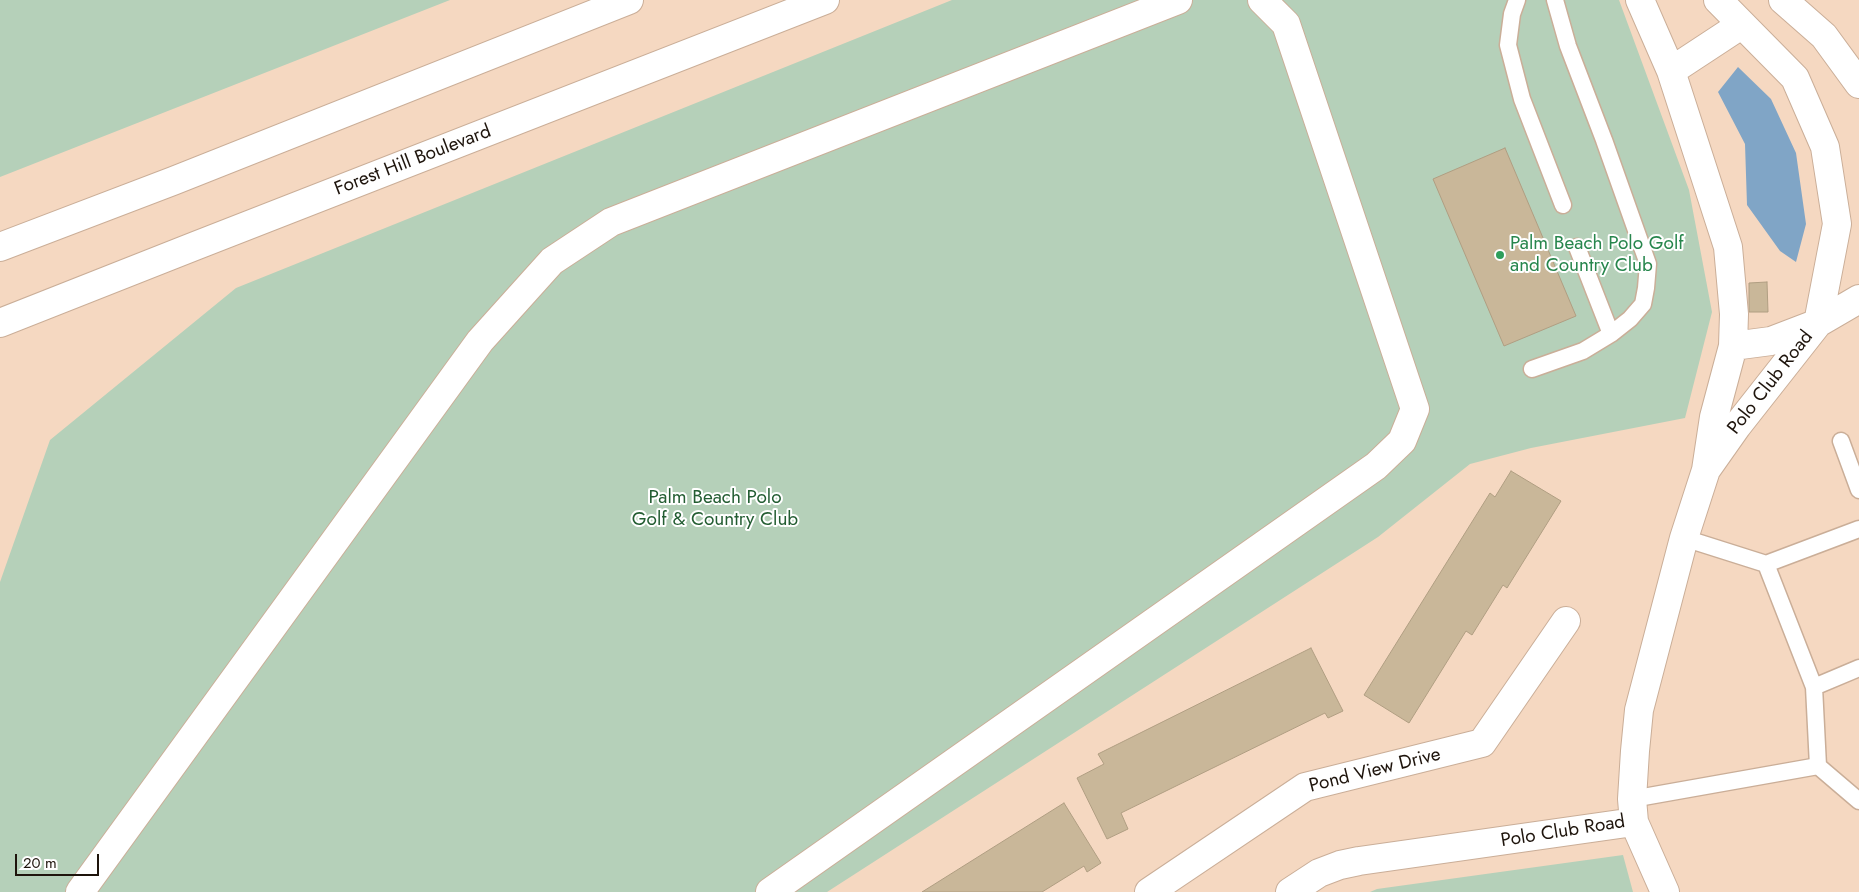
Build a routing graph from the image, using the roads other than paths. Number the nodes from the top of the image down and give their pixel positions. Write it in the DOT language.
graph roads {
  1 [pos="629,0"];
  2 [pos="825,0"];
  3 [pos="1178,0"];
  4 [pos="1262,0"];
  5 [pos="1517,0"];
  6 [pos="1554,0"];
  7 [pos="1718,0"];
  8 [pos="1783,0"];
  9 [pos="1643,1"];
  10 [pos="1740,25"];
  11 [pos="1671,71"];
  12 [pos="1859,84"];
  13 [pos="1563,205"];
  14 [pos="0,247"];
  15 [pos="1577,247"];
  16 [pos="1859,299"];
  17 [pos="0,323"];
  18 [pos="1818,323"];
  19 [pos="1611,334"];
  20 [pos="1733,346"];
  21 [pos="1532,369"];
  22 [pos="1841,441"];
  23 [pos="1706,470"];
  24 [pos="1859,490"];
  25 [pos="1859,529"];
  26 [pos="1684,538"];
  27 [pos="1766,564"];
  28 [pos="1566,621"];
  29 [pos="1859,668"];
  30 [pos="1814,687"];
  31 [pos="1818,766"];
  32 [pos="1859,801"];
  33 [pos="1633,810"];
  34 [pos="80,892"];
  35 [pos="770,892"];
  36 [pos="1150,892"];
  37 [pos="1290,892"];
  38 [pos="1665,892"];
  1 -- 14 [label="street"];
  2 -- 17 [label="street, Forest Hill Boulevard"];
  3 -- 34 [label="street"];
  4 -- 35 [label="street"];
  5 -- 13 [label="lane"];
  6 -- 19 [label="lane"];
  7 -- 10 [label="street, Polo Club Road"];
  8 -- 12 [label="street"];
  9 -- 11 [label="street, Polo Club Road"];
  10 -- 11 [label="street"];
  10 -- 18 [label="street, Polo Club Road"];
  11 -- 20 [label="street, Polo Club Road"];
  15 -- 19 [label="lane"];
  16 -- 18 [label="street"];
  18 -- 20 [label="street"];
  18 -- 23 [label="street, Polo Club Road"];
  19 -- 21 [label="lane"];
  20 -- 23 [label="street, Polo Club Road"];
  22 -- 24 [label="lane"];
  23 -- 26 [label="street, Polo Club Road"];
  25 -- 27 [label="lane"];
  26 -- 27 [label="lane"];
  26 -- 33 [label="street, Polo Club Road"];
  27 -- 30 [label="lane"];
  28 -- 36 [label="street, Pond View Drive"];
  29 -- 30 [label="lane"];
  30 -- 31 [label="lane"];
  31 -- 32 [label="lane"];
  31 -- 33 [label="lane"];
  33 -- 37 [label="street, Polo Club Road"];
  33 -- 38 [label="street"];
}
